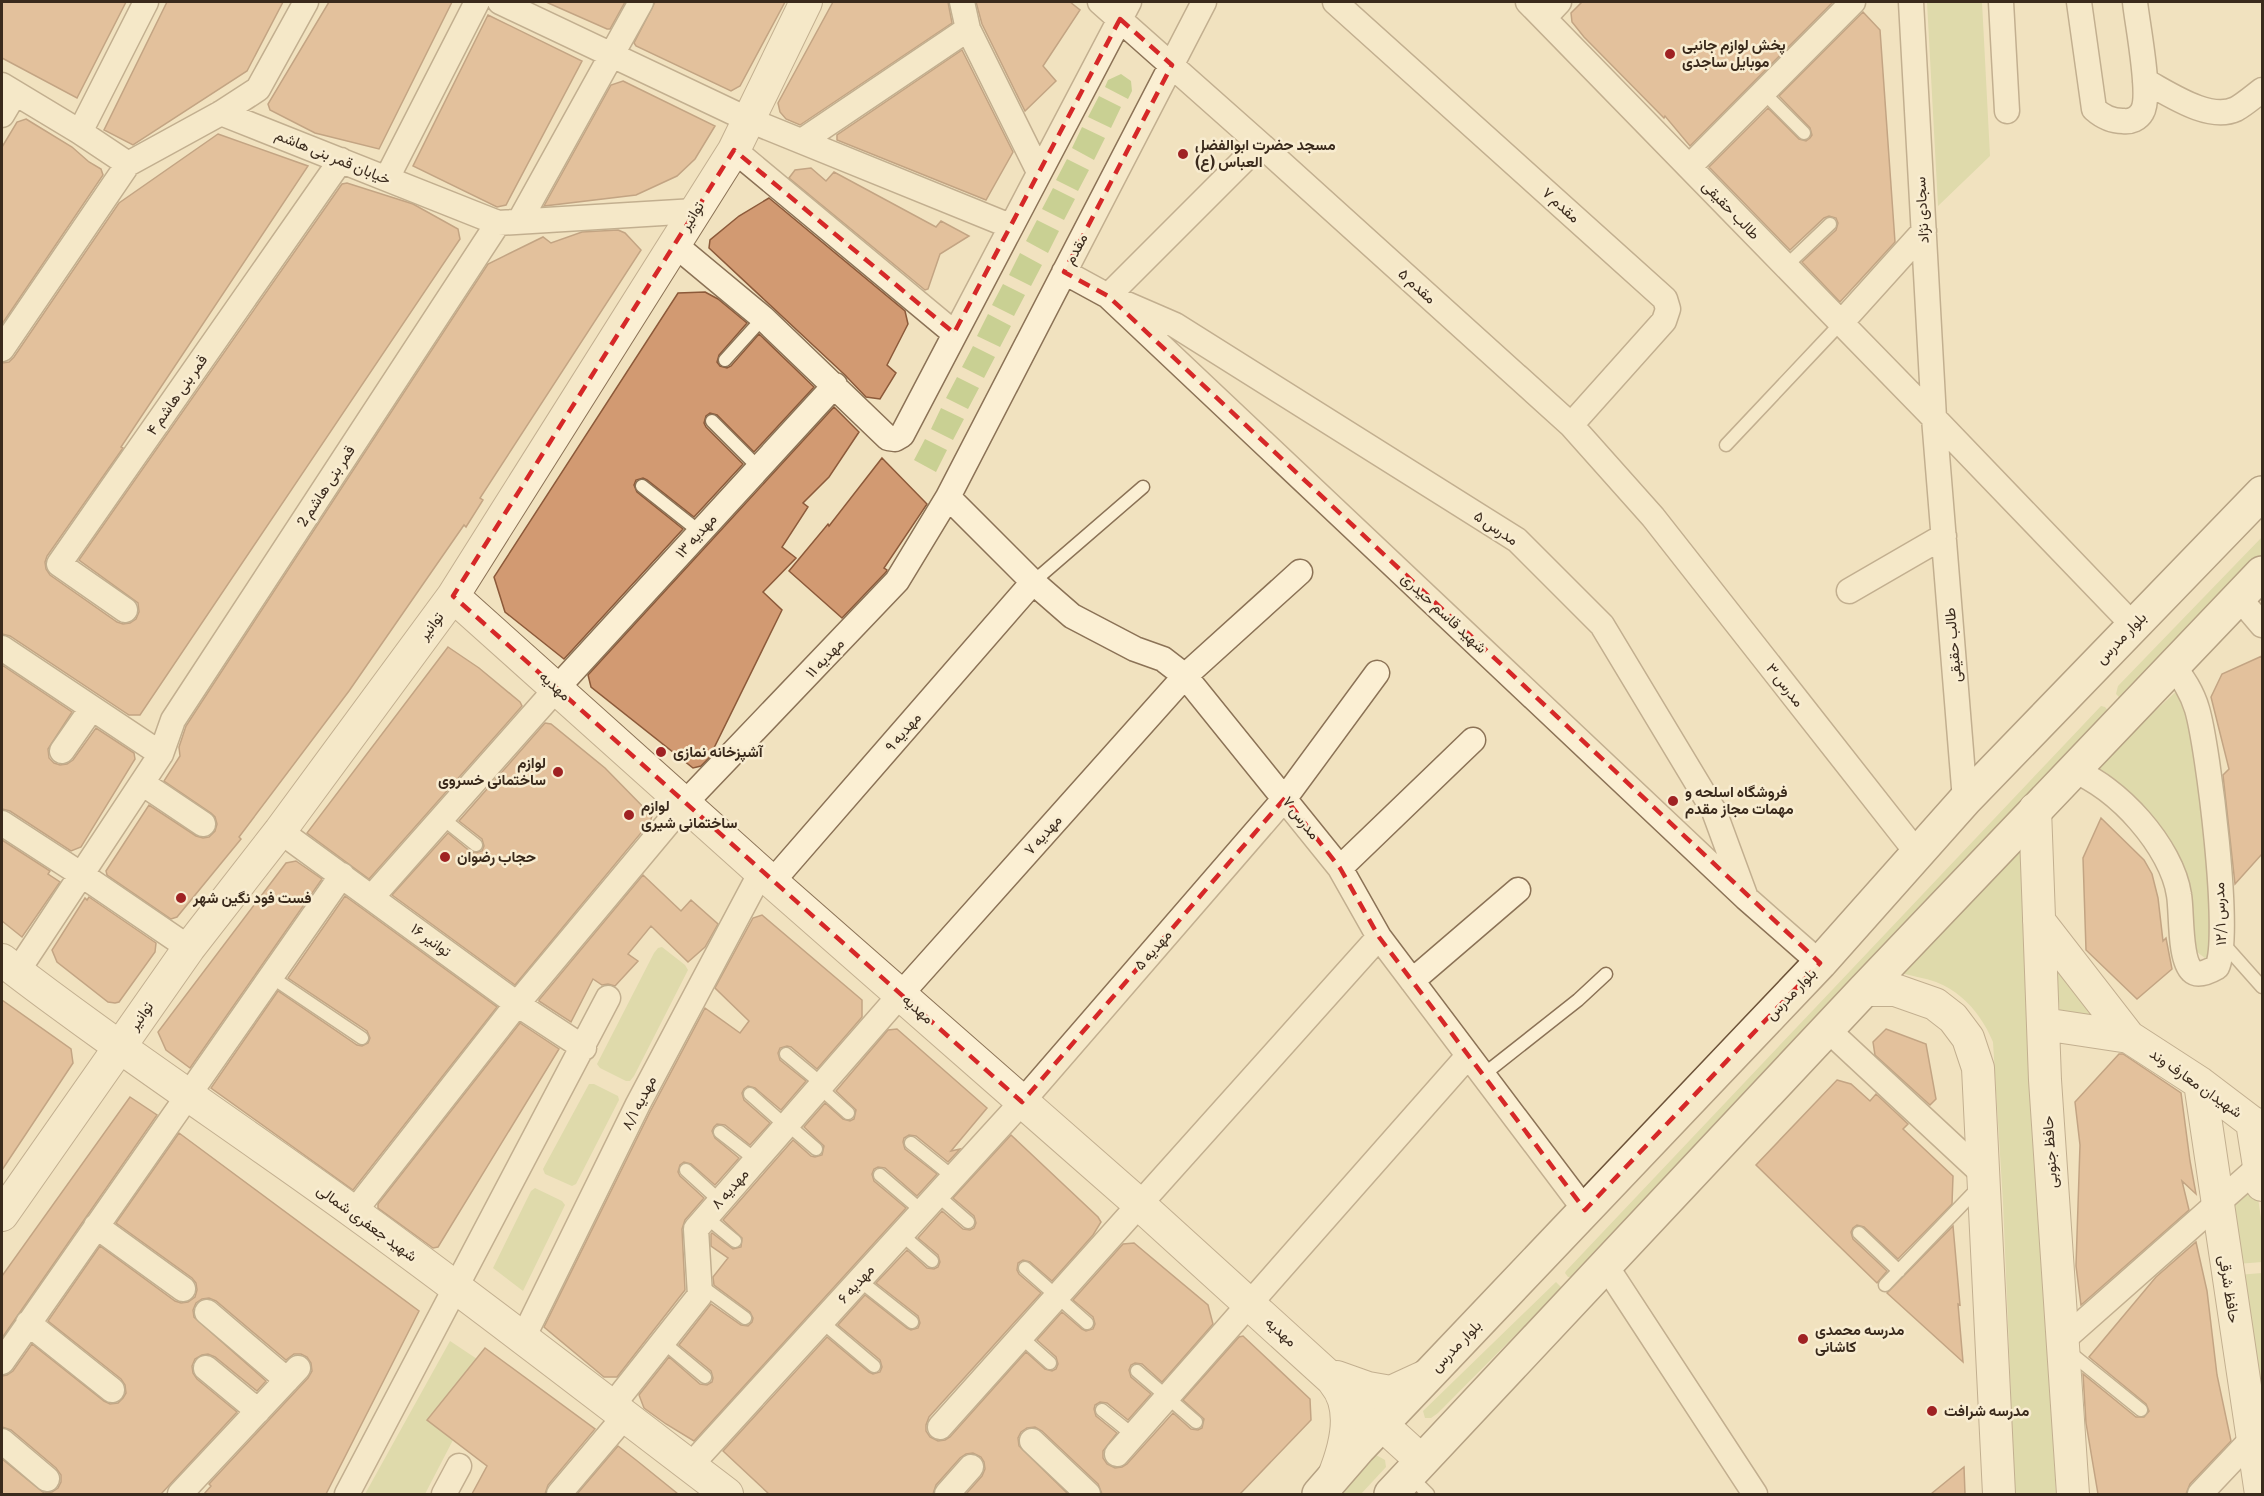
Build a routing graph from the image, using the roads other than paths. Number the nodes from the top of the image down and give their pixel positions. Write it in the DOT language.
graph roads {
  1 [pos="146,2"];
  2 [pos="306,2"];
  3 [pos="477,2"];
  4 [pos="500,2"];
  5 [pos="641,2"];
  6 [pos="806,2"];
  7 [pos="963,2"];
  8 [pos="1100,2"];
  9 [pos="1204,2"];
  10 [pos="1335,2"];
  11 [pos="1852,2"];
  12 [pos="1911,2"];
  13 [pos="2001,2"];
  14 [pos="2079,2"];
  15 [pos="2135,2"];
  16 [pos="1544,7"];
  17 [pos="1124,10"];
  18 [pos="968,29"];
  19 [pos="614,54"];
  20 [pos="1172,66"];
  21 [pos="2145,81"];
  22 [pos="8,89"];
  23 [pos="2262,90"];
  24 [pos="1763,92"];
  25 [pos="2007,111"];
  26 [pos="221,112"];
  27 [pos="2,115"];
  28 [pos="749,120"];
  29 [pos="80,132"];
  30 [pos="1804,133"];
  31 [pos="802,141"];
  32 [pos="1260,144"];
  33 [pos="734,150"];
  34 [pos="341,160"];
  35 [pos="128,164"];
  36 [pos="1689,167"];
  37 [pos="1039,172"];
  38 [pos="387,178"];
  39 [pos="695,212"];
  40 [pos="509,221"];
  41 [pos="1830,224"];
  42 [pos="1010,226"];
  43 [pos="1924,231"];
  44 [pos="674,244"];
  45 [pos="1786,266"];
  46 [pos="1064,272"];
  47 [pos="1108,296"];
  48 [pos="763,318"];
  49 [pos="1841,322"];
  50 [pos="954,333"];
  51 [pos="2,349"];
  52 [pos="725,360"];
  53 [pos="835,385"];
  54 [pos="1934,418"];
  55 [pos="712,421"];
  56 [pos="1570,426"];
  57 [pos="1725,445"];
  58 [pos="759,468"];
  59 [pos="642,486"];
  60 [pos="1143,487"];
  61 [pos="2262,493"];
  62 [pos="948,497"];
  63 [pos="1653,517"];
  64 [pos="700,532"];
  65 [pos="1944,536"];
  66 [pos="1300,572"];
  67 [pos="2262,573"];
  68 [pos="1033,582"];
  69 [pos="1849,591"];
  70 [pos="453,596"];
  71 [pos="2239,598"];
  72 [pos="125,610"];
  73 [pos="2133,625"];
  74 [pos="2262,625"];
  75 [pos="2,648"];
  76 [pos="2173,665"];
  77 [pos="1377,673"];
  78 [pos="1185,676"];
  79 [pos="557,688"];
  80 [pos="92,708"];
  81 [pos="1473,740"];
  82 [pos="62,751"];
  83 [pos="161,754"];
  84 [pos="2072,770"];
  85 [pos="142,783"];
  86 [pos="1285,798"];
  87 [pos="1965,800"];
  88 [pos="684,804"];
  89 [pos="2035,809"];
  90 [pos="442,818"];
  91 [pos="2,823"];
  92 [pos="203,824"];
  93 [pos="280,831"];
  94 [pos="476,845"];
  95 [pos="1918,854"];
  96 [pos="1340,868"];
  97 [pos="82,875"];
  98 [pos="342,875"];
  99 [pos="766,877"];
  100 [pos="1518,890"];
  101 [pos="372,897"];
  102 [pos="1746,898"];
  103 [pos="2039,921"];
  104 [pos="1379,937"];
  105 [pos="2222,942"];
  106 [pos="189,948"];
  107 [pos="1820,963"];
  108 [pos="9,966"];
  109 [pos="1606,974"];
  110 [pos="270,976"];
  111 [pos="1412,981"];
  112 [pos="2262,987"];
  113 [pos="1864,990"];
  114 [pos="901,993"];
  115 [pos="608,998"];
  116 [pos="517,1004"];
  117 [pos="2043,1024"];
  118 [pos="1827,1029"];
  119 [pos="2129,1037"];
  120 [pos="362,1038"];
  121 [pos="120,1046"];
  122 [pos="584,1048"];
  123 [pos="786,1054"];
  124 [pos="1468,1056"];
  125 [pos="1483,1075"];
  126 [pos="2199,1083"];
  127 [pos="820,1086"];
  128 [pos="750,1094"];
  129 [pos="186,1095"];
  130 [pos="1022,1102"];
  131 [pos="848,1113"];
  132 [pos="786,1125"];
  133 [pos="2257,1126"];
  134 [pos="720,1132"];
  135 [pos="911,1143"];
  136 [pos="816,1149"];
  137 [pos="756,1160"];
  138 [pos="686,1170"];
  139 [pos="2261,1172"];
  140 [pos="880,1175"];
  141 [pos="953,1177"];
  142 [pos="1983,1179"];
  143 [pos="929,1203"];
  144 [pos="1139,1204"];
  145 [pos="2217,1204"];
  146 [pos="713,1209"];
  147 [pos="1585,1210"];
  148 [pos="354,1212"];
  149 [pos="2,1215"];
  150 [pos="968,1222"];
  151 [pos="96,1226"];
  152 [pos="1859,1233"];
  153 [pos="901,1234"];
  154 [pos="735,1241"];
  155 [pos="932,1261"];
  156 [pos="1605,1266"];
  157 [pos="1024,1268"];
  158 [pos="1899,1271"];
  159 [pos="859,1280"];
  160 [pos="699,1285"];
  161 [pos="1885,1285"];
  162 [pos="455,1287"];
  163 [pos="183,1289"];
  164 [pos="1057,1296"];
  165 [pos="1250,1305"];
  166 [pos="207,1312"];
  167 [pos="744,1318"];
  168 [pos="822,1322"];
  169 [pos="912,1322"];
  170 [pos="28,1323"];
  171 [pos="1087,1323"];
  172 [pos="1021,1337"];
  173 [pos="523,1338"];
  174 [pos="663,1342"];
  175 [pos="2063,1343"];
  176 [pos="2,1362"];
  177 [pos="1050,1363"];
  178 [pos="874,1366"];
  179 [pos="206,1368"];
  180 [pos="1323,1370"];
  181 [pos="1137,1371"];
  182 [pos="1429,1375"];
  183 [pos="705,1377"];
  184 [pos="112,1390"];
  185 [pos="1167,1397"];
  186 [pos="1102,1410"];
  187 [pos="2141,1410"];
  188 [pos="258,1411"];
  189 [pos="619,1411"];
  190 [pos="1196,1422"];
  191 [pos="1382,1424"];
  192 [pos="940,1427"];
  193 [pos="1133,1435"];
  194 [pos="2252,1439"];
  195 [pos="2,1441"];
  196 [pos="1032,1441"];
  197 [pos="1116,1454"];
  198 [pos="459,1466"];
  199 [pos="690,1466"];
  200 [pos="971,1467"];
  201 [pos="47,1479"];
  202 [pos="1413,1481"];
  203 [pos="1325,1488"];
  204 [pos="180,1494"];
  205 [pos="348,1494"];
  206 [pos="444,1494"];
  207 [pos="559,1494"];
  208 [pos="727,1494"];
  209 [pos="947,1494"];
  210 [pos="1088,1494"];
  211 [pos="1755,1494"];
  212 [pos="1999,1494"];
  213 [pos="2073,1494"];
  214 [pos="2200,1494"];
  215 [pos="2261,1494"];
  1 -- 29 [label="street"];
  2 -- 26 [label="street"];
  3 -- 38 [label="street"];
  4 -- 19 [label="street"];
  5 -- 19 [label="street, قمر بنی هاشم 2"];
  6 -- 28 [label="street, توانیر"];
  7 -- 18 [label="street"];
  8 -- 17 [label="street, مقدم ۵"];
  9 -- 20 [label="street, مقدم"];
  10 -- 56 [label="street, مقدم ۷"];
  11 -- 24 [label="street"];
  12 -- 43 [label="street, سجادی نژاد"];
  13 -- 25 [label="street"];
  14 -- 21 [label="street"];
  15 -- 21 [label="street"];
  16 -- 36 [label="street, طالب حقیقی"];
  17 -- 20 [label="street, مقدم ۵"];
  17 -- 37 [label="street"];
  18 -- 31 [label="street"];
  18 -- 37 [label="street"];
  19 -- 28 [label="street"];
  19 -- 40 [label="street, قمر بنی هاشم 2"];
  20 -- 32 [label="street, مقدم ۵"];
  20 -- 46 [label="street, مقدم"];
  21 -- 23 [label="street"];
  22 -- 27 [label="street"];
  22 -- 29 [label="street"];
  24 -- 30 [label="lane"];
  24 -- 36 [label="street"];
  26 -- 34 [label="street, خیابان قمر بنی هاشم"];
  26 -- 35 [label="street"];
  28 -- 31 [label="street"];
  28 -- 33 [label="street, توانیر"];
  29 -- 35 [label="street"];
  31 -- 42 [label="street"];
  32 -- 47 [label="street"];
  32 -- 56 [label="street, مقدم ۵"];
  33 -- 39 [label="street, توانیر"];
  33 -- 50 [label="street"];
  34 -- 38 [label="street, خیابان قمر بنی هاشم"];
  34 -- 72 [label="street, قمر بنی هاشم ۴"];
  35 -- 51 [label="street"];
  36 -- 45 [label="street, طالب حقیقی"];
  37 -- 42 [label="street"];
  38 -- 40 [label="street, خیابان قمر بنی هاشم"];
  39 -- 40 [label="street, خیابان قمر بنی هاشم"];
  39 -- 44 [label="street, توانیر"];
  40 -- 83 [label="street, قمر بنی هاشم 2"];
  41 -- 45 [label="lane"];
  42 -- 50 [label="street"];
  43 -- 49 [label="street"];
  43 -- 54 [label="street, سجادی نژاد"];
  44 -- 48 [label="street"];
  44 -- 70 [label="street, توانیر"];
  45 -- 49 [label="street, طالب حقیقی"];
  46 -- 47 [label="street, شهید قاسم حیدری"];
  46 -- 62 [label="street, مقدم"];
  47 -- 102 [label="street, شهید قاسم حیدری"];
  47 -- 102 [label="street, مدرس ۵"];
  48 -- 52 [label="lane"];
  48 -- 53 [label="street"];
  49 -- 54 [label="street, طالب حقیقی"];
  49 -- 57 [label="lane"];
  50 -- 53 [label="street"];
  53 -- 58 [label="street, مهدیه ۱۳"];
  54 -- 65 [label="street, طالب حقیقی"];
  54 -- 73 [label="street, طالب حقیقی"];
  55 -- 58 [label="lane"];
  56 -- 63 [label="street, مقدم ۵"];
  58 -- 64 [label="street, مهدیه ۱۳"];
  59 -- 64 [label="lane"];
  60 -- 68 [label="lane"];
  61 -- 73 [label="main road, بلوار مدرس"];
  62 -- 68 [label="street, مدرس ۷"];
  62 -- 88 [label="street, مهدیه ۱۱"];
  63 -- 95 [label="street, مدرس ۳"];
  64 -- 79 [label="street, مهدیه ۱۳"];
  65 -- 69 [label="street"];
  65 -- 87 [label="street, طالب حقیقی"];
  66 -- 78 [label="street, مهدیه ۷"];
  67 -- 71 [label="main road"];
  68 -- 78 [label="street, مدرس ۷"];
  68 -- 99 [label="street, مهدیه ۹"];
  70 -- 79 [label="street, مهدیه"];
  70 -- 93 [label="street, توانیر"];
  71 -- 74 [label="street"];
  71 -- 76 [label="main road"];
  73 -- 87 [label="main road, بلوار مدرس"];
  75 -- 80 [label="street"];
  76 -- 84 [label="main road"];
  76 -- 105 [label="street, مدرس ۱۲/۱"];
  77 -- 86 [label="street, مهدیه ۵"];
  78 -- 86 [label="street, مدرس ۷"];
  78 -- 114 [label="street, مهدیه ۷"];
  79 -- 88 [label="street, مهدیه"];
  79 -- 90 [label="street, مهدیه ۱۳"];
  80 -- 82 [label="street"];
  80 -- 83 [label="street"];
  81 -- 96 [label="street"];
  83 -- 85 [label="street, قمر بنی هاشم 2"];
  84 -- 89 [label="main road"];
  84 -- 105 [label="street, مدرس ۱۲/۱"];
  85 -- 92 [label="street"];
  85 -- 97 [label="street, قمر بنی هاشم 2"];
  86 -- 96 [label="street, مدرس ۷"];
  86 -- 130 [label="street, مهدیه ۵"];
  87 -- 95 [label="main road, بلوار مدرس"];
  88 -- 99 [label="street, مهدیه"];
  88 -- 116 [label="street, مهدیه ۱۱"];
  89 -- 103 [label="street, حافظ جنوبی"];
  89 -- 113 [label="main road"];
  90 -- 94 [label="lane"];
  90 -- 101 [label="street, مهدیه ۱۳"];
  91 -- 97 [label="street"];
  93 -- 98 [label="street, توانیر ۱۶"];
  93 -- 106 [label="street, توانیر"];
  95 -- 107 [label="main road, بلوار مدرس"];
  96 -- 104 [label="street, مدرس ۷"];
  97 -- 106 [label="street"];
  97 -- 108 [label="street, قمر بنی هاشم 2"];
  98 -- 101 [label="street, توانیر ۱۶"];
  98 -- 110 [label="street"];
  99 -- 114 [label="street, مهدیه"];
  99 -- 173 [label="street, مهدیه ۸/۱"];
  100 -- 111 [label="street"];
  101 -- 116 [label="street, توانیر ۱۶"];
  102 -- 107 [label="street, شهید قاسم حیدری"];
  103 -- 117 [label="street, حافظ جنوبی"];
  103 -- 119 [label="street"];
  104 -- 111 [label="street, مدرس ۷"];
  104 -- 144 [label="street"];
  105 -- 112 [label="lane"];
  106 -- 121 [label="street, توانیر"];
  107 -- 147 [label="main road, بلوار مدرس"];
  108 -- 121 [label="street, شهید جعفری شمالی"];
  109 -- 125 [label="lane"];
  110 -- 120 [label="lane"];
  110 -- 129 [label="street"];
  111 -- 124 [label="street, مدرس ۷"];
  113 -- 118 [label="main road"];
  113 -- 142 [label="street"];
  114 -- 127 [label="street, مهدیه ۸"];
  114 -- 130 [label="street, مهدیه"];
  115 -- 122 [label="street"];
  116 -- 122 [label="street, توانیر ۱۶"];
  116 -- 148 [label="street, مهدیه ۱۱"];
  117 -- 119 [label="street"];
  117 -- 175 [label="street, حافظ جنوبی"];
  118 -- 142 [label="street"];
  118 -- 156 [label="main road"];
  119 -- 126 [label="street, شهیدان معارف وند"];
  121 -- 129 [label="street, شهید جعفری شمالی"];
  121 -- 149 [label="street, توانیر"];
  122 -- 162 [label="street"];
  123 -- 127 [label="lane"];
  124 -- 125 [label="street, مدرس ۷"];
  124 -- 165 [label="street"];
  125 -- 147 [label="street, مدرس ۷"];
  126 -- 133 [label="street, شهیدان معارف وند"];
  126 -- 145 [label="street, حافظ شرقی"];
  127 -- 131 [label="lane"];
  127 -- 132 [label="street, مهدیه ۸"];
  128 -- 132 [label="lane"];
  129 -- 148 [label="street, شهید جعفری شمالی"];
  129 -- 151 [label="street"];
  130 -- 141 [label="street, مهدیه ۶"];
  130 -- 144 [label="street, مهدیه"];
  132 -- 136 [label="lane"];
  132 -- 137 [label="street, مهدیه ۸"];
  133 -- 139 [label="street"];
  134 -- 137 [label="lane"];
  135 -- 141 [label="lane"];
  137 -- 146 [label="street, مهدیه ۸"];
  138 -- 146 [label="lane"];
  139 -- 145 [label="street"];
  140 -- 143 [label="lane"];
  141 -- 143 [label="street, مهدیه ۶"];
  142 -- 158 [label="lane"];
  142 -- 212 [label="street"];
  143 -- 150 [label="lane"];
  143 -- 153 [label="street, مهدیه ۶"];
  144 -- 164 [label="street"];
  144 -- 165 [label="street, مهدیه"];
  145 -- 175 [label="street"];
  145 -- 194 [label="street, حافظ شرقی"];
  146 -- 154 [label="lane"];
  146 -- 160 [label="street, مهدیه ۸"];
  147 -- 182 [label="main road, بلوار مدرس"];
  148 -- 162 [label="street, شهید جعفری شمالی"];
  151 -- 163 [label="street"];
  151 -- 170 [label="street"];
  152 -- 158 [label="lane"];
  153 -- 155 [label="lane"];
  153 -- 159 [label="street, مهدیه ۶"];
  156 -- 202 [label="main road"];
  156 -- 211 [label="street"];
  157 -- 164 [label="lane"];
  158 -- 161 [label="lane"];
  159 -- 168 [label="street, مهدیه ۶"];
  159 -- 169 [label="lane"];
  160 -- 167 [label="lane"];
  160 -- 174 [label="street, مهدیه ۸"];
  162 -- 173 [label="street, شهید جعفری شمالی"];
  162 -- 205 [label="street"];
  164 -- 171 [label="lane"];
  164 -- 172 [label="street"];
  165 -- 180 [label="street, مهدیه"];
  165 -- 185 [label="street"];
  166 -- 188 [label="street"];
  168 -- 178 [label="lane"];
  168 -- 199 [label="street, مهدیه ۶"];
  170 -- 176 [label="street"];
  170 -- 184 [label="street"];
  172 -- 177 [label="lane"];
  172 -- 192 [label="street"];
  173 -- 189 [label="street, شهید جعفری شمالی"];
  174 -- 183 [label="lane"];
  174 -- 189 [label="street, مهدیه ۸"];
  175 -- 187 [label="lane"];
  175 -- 213 [label="street, حافظ جنوبی"];
  179 -- 188 [label="street"];
  180 -- 182 [label="street"];
  180 -- 191 [label="street, مهدیه"];
  180 -- 203 [label="street"];
  181 -- 185 [label="lane"];
  182 -- 191 [label="main road, بلوار مدرس"];
  185 -- 190 [label="lane"];
  185 -- 193 [label="street"];
  186 -- 193 [label="lane"];
  188 -- 204 [label="street"];
  189 -- 199 [label="street, شهید جعفری شمالی"];
  189 -- 207 [label="street, مهدیه ۸"];
  191 -- 202 [label="street, مهدیه"];
  191 -- 203 [label="main road, بلوار مدرس"];
  193 -- 197 [label="street"];
  194 -- 214 [label="street"];
  194 -- 215 [label="street, حافظ شرقی"];
  195 -- 201 [label="street"];
  196 -- 210 [label="street"];
  198 -- 206 [label="street"];
  199 -- 208 [label="street, شهید جعفری شمالی"];
  200 -- 209 [label="street"];
}
